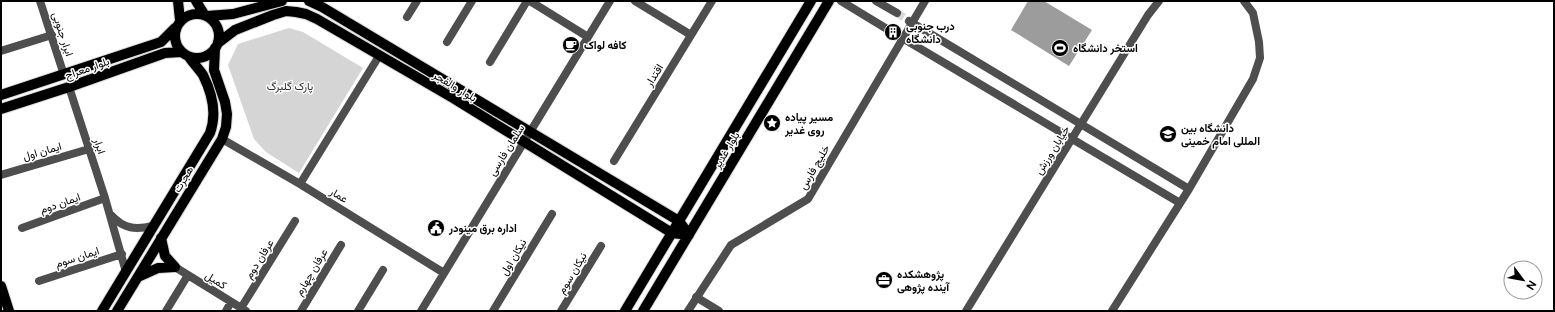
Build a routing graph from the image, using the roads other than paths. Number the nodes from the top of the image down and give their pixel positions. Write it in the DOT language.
graph roads {
  1 [pos="40,1"];
  2 [pos="178,1"];
  3 [pos="196,1"];
  4 [pos="282,1"];
  5 [pos="308,1"];
  6 [pos="416,1"];
  7 [pos="472,1"];
  8 [pos="527,1"];
  9 [pos="530,1"];
  10 [pos="610,1"];
  11 [pos="635,1"];
  12 [pos="712,1"];
  13 [pos="808,1"];
  14 [pos="811,1"];
  15 [pos="830,1"];
  16 [pos="841,1"];
  17 [pos="876,1"];
  18 [pos="926,1"];
  19 [pos="1159,1"];
  20 [pos="1244,1"];
  21 [pos="804,12"];
  22 [pos="897,13"];
  23 [pos="206,15"];
  24 [pos="406,17"];
  25 [pos="911,22"];
  26 [pos="178,24"];
  27 [pos="887,29"];
  28 [pos="52,35"];
  29 [pos="691,35"];
  30 [pos="588,37"];
  31 [pos="901,37"];
  32 [pos="447,42"];
  33 [pos="217,46"];
  34 [pos="1,52"];
  35 [pos="185,55"];
  36 [pos="379,56"];
  37 [pos="490,62"];
  38 [pos="64,75"];
  39 [pos="69,87"];
  40 [pos="1,95"];
  41 [pos="1,109"];
  42 [pos="1081,124"];
  43 [pos="531,132"];
  44 [pos="210,133"];
  45 [pos="222,139"];
  46 [pos="1072,139"];
  47 [pos="524,143"];
  48 [pos="89,149"];
  49 [pos="614,161"];
  50 [pos="1,175"];
  51 [pos="300,184"];
  52 [pos="1189,189"];
  53 [pos="105,198"];
  54 [pos="1180,203"];
  55 [pos="109,213"];
  56 [pos="552,214"];
  57 [pos="295,220"];
  58 [pos="679,221"];
  59 [pos="153,226"];
  60 [pos="22,228"];
  61 [pos="672,233"];
  62 [pos="689,235"];
  63 [pos="161,238"];
  64 [pos="341,246"];
  65 [pos="601,246"];
  66 [pos="122,254"];
  67 [pos="175,268"];
  68 [pos="383,270"];
  69 [pos="126,272"];
  70 [pos="444,273"];
  71 [pos="188,275"];
  72 [pos="138,277"];
  73 [pos="39,281"];
  74 [pos="1,286"];
  75 [pos="696,297"];
  76 [pos="231,302"];
  77 [pos="244,310"];
  78 [pos="9,311"];
  79 [pos="102,311"];
  80 [pos="117,311"];
  81 [pos="166,311"];
  82 [pos="226,311"];
  83 [pos="301,311"];
  84 [pos="358,311"];
  85 [pos="421,311"];
  86 [pos="493,311"];
  87 [pos="561,311"];
  88 [pos="625,311"];
  89 [pos="643,311"];
  90 [pos="688,311"];
  91 [pos="719,311"];
  92 [pos="966,311"];
  93 [pos="1112,311"];
  1 -- 28 [label="street, ابرار جنوبی"];
  2 -- 26 [label="main road"];
  3 -- 23 [label="main road"];
  4 -- 23 [label="main road"];
  5 -- 43 [label="main road, بلوار والفجر"];
  6 -- 24 [label="street"];
  7 -- 32 [label="street"];
  8 -- 37 [label="street"];
  9 -- 30 [label="street"];
  10 -- 30 [label="street, سلمان فارسی"];
  11 -- 29 [label="street"];
  12 -- 29 [label="street, اقتدار"];
  13 -- 21 [label="main road"];
  14 -- 21 [label="main road, بلوار غدیر"];
  15 -- 62 [label="main road, بلوار غدیر"];
  16 -- 27 [label="street"];
  17 -- 22 [label="street"];
  18 -- 25 [label="street, خلیج فارس"];
  19 -- 42 [label="street, خیابان ورزش"];
  20 -- 52 [label="street"];
  21 -- 58 [label="main road, بلوار غدیر"];
  23 -- 26 [label="main road"];
  23 -- 33 [label="main road"];
  25 -- 31 [label="street, خلیج فارس"];
  25 -- 42 [label="street"];
  26 -- 35 [label="main road"];
  26 -- 38 [label="main road, بلوار معراج"];
  28 -- 34 [label="street"];
  28 -- 38 [label="street, ابرار جنوبی"];
  29 -- 49 [label="street, اقتدار"];
  30 -- 43 [label="street, سلمان فارسی"];
  31 -- 46 [label="street"];
  31 -- 75 [label="street, خلیج فارس"];
  33 -- 35 [label="main road"];
  33 -- 36 [label="main road, بلوار والفجر"];
  33 -- 45 [label="main road, هجرت"];
  35 -- 39 [label="main road, بلوار معراج"];
  35 -- 44 [label="main road, هجرت"];
  36 -- 47 [label="main road, بلوار والفجر"];
  36 -- 51 [label="street"];
  38 -- 40 [label="main road, بلوار معراج"];
  39 -- 41 [label="main road, بلوار معراج"];
  39 -- 48 [label="street, ابرار"];
  42 -- 46 [label="street, خیابان ورزش"];
  42 -- 52 [label="street"];
  43 -- 47 [label="street, سلمان فارسی"];
  43 -- 58 [label="main road, بلوار والفجر"];
  44 -- 45 [label="main road"];
  44 -- 59 [label="main road, هجرت"];
  45 -- 51 [label="street, عمار"];
  45 -- 63 [label="main road, هجرت"];
  46 -- 54 [label="street"];
  46 -- 92 [label="street, خیابان ورزش"];
  47 -- 61 [label="main road, بلوار والفجر"];
  47 -- 70 [label="street, سلمان فارسی"];
  48 -- 50 [label="street, ایمان اول"];
  48 -- 53 [label="street, ابرار"];
  51 -- 70 [label="street, عمار"];
  52 -- 54 [label="street"];
  53 -- 55 [label="street, ابرار"];
  53 -- 60 [label="street, ایمان دوم"];
  54 -- 93 [label="street"];
  55 -- 59 [label="street"];
  55 -- 66 [label="street, ابرار"];
  56 -- 86 [label="street, نیکان اول"];
  57 -- 77 [label="street, عرفان دوم"];
  58 -- 61 [label="main road, بلوار غدیر"];
  58 -- 62 [label="main road"];
  59 -- 69 [label="main road, هجرت"];
  61 -- 62 [label="main road"];
  61 -- 88 [label="main road, بلوار غدیر"];
  62 -- 89 [label="main road, بلوار غدیر"];
  63 -- 67 [label="main road"];
  63 -- 72 [label="main road, هجرت"];
  64 -- 83 [label="street, عرفان چهارم"];
  65 -- 87 [label="street, نیکان سوم"];
  66 -- 69 [label="street, ابرار"];
  66 -- 73 [label="street, ایمان سوم"];
  67 -- 71 [label="street, کمیل"];
  67 -- 72 [label="main road"];
  68 -- 84 [label="street"];
  69 -- 79 [label="main road, هجرت"];
  70 -- 85 [label="street, سلمان فارسی"];
  71 -- 76 [label="street, کمیل"];
  71 -- 81 [label="street"];
  72 -- 80 [label="main road, هجرت"];
  74 -- 78 [label="main road"];
  75 -- 90 [label="street, خلیج فارس"];
  75 -- 91 [label="street"];
  76 -- 77 [label="street, کمیل"];
  76 -- 82 [label="street"];
}
